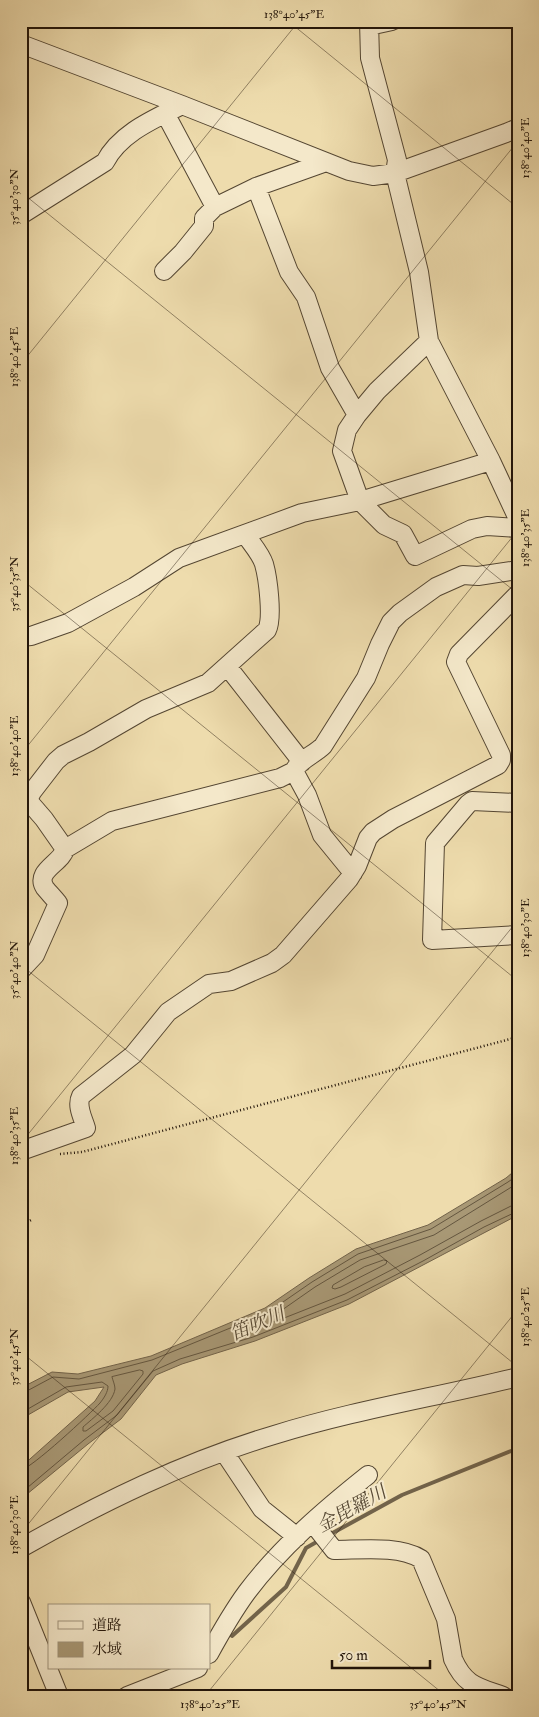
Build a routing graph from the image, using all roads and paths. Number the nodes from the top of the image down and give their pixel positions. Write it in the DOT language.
graph roads {
  1 [pos="392,21"];
  2 [pos="369,24"];
  3 [pos="21,44"];
  4 [pos="182,105"];
  5 [pos="166,113"];
  6 [pos="518,128"];
  7 [pos="326,162"];
  8 [pos="395,173"];
  9 [pos="256,187"];
  10 [pos="215,207"];
  11 [pos="21,215"];
  12 [pos="164,271"];
  13 [pos="429,341"];
  14 [pos="357,415"];
  15 [pos="491,461"];
  16 [pos="360,501"];
  17 [pos="518,519"];
  18 [pos="518,528"];
  19 [pos="245,534"];
  20 [pos="518,570"];
  21 [pos="518,594"];
  22 [pos="21,637"];
  23 [pos="227,666"];
  24 [pos="298,766"];
  25 [pos="472,778"];
  26 [pos="474,801"];
  27 [pos="518,803"];
  28 [pos="65,849"];
  29 [pos="353,873"];
  30 [pos="518,935"];
  31 [pos="21,970"];
  32 [pos="518,1037"];
  33 [pos="21,1152"];
  34 [pos="56,1154"];
  35 [pos="31,1220"];
  36 [pos="21,1226"];
  37 [pos="518,1377"];
  38 [pos="224,1452"];
  39 [pos="368,1475"];
  40 [pos="320,1532"];
  41 [pos="297,1536"];
  42 [pos="21,1548"];
  43 [pos="21,1602"];
  44 [pos="210,1652"];
  45 [pos="48,1669"];
  46 [pos="48,1670"];
  47 [pos="193,1670"];
  48 [pos="59,1696"];
  49 [pos="127,1696"];
  50 [pos="503,1696"];
  1 -- 2 [label="street"];
  2 -- 8 [label="street"];
  3 -- 4 [label="street"];
  4 -- 5 [label="street"];
  4 -- 7 [label="street"];
  5 -- 10 [label="street"];
  5 -- 11 [label="street"];
  6 -- 8 [label="street"];
  7 -- 8 [label="street"];
  7 -- 9 [label="street"];
  8 -- 13 [label="street"];
  9 -- 10 [label="street"];
  9 -- 14 [label="street"];
  10 -- 12 [label="street"];
  13 -- 14 [label="street"];
  13 -- 15 [label="street"];
  14 -- 16 [label="street"];
  15 -- 16 [label="street"];
  15 -- 17 [label="street"];
  16 -- 18 [label="street"];
  16 -- 19 [label="street"];
  19 -- 22 [label="street"];
  19 -- 23 [label="street"];
  20 -- 24 [label="street"];
  21 -- 25 [label="street"];
  23 -- 24 [label="street"];
  23 -- 28 [label="street"];
  24 -- 28 [label="street"];
  24 -- 29 [label="street"];
  25 -- 26 [label="street"];
  25 -- 29 [label="street"];
  26 -- 27 [label="street"];
  26 -- 30 [label="street"];
  28 -- 31 [label="street"];
  29 -- 33 [label="street"];
  32 -- 34 [label="path"];
  35 -- 36 [label="path"];
  37 -- 38 [label="street"];
  38 -- 41 [label="street"];
  38 -- 42 [label="street"];
  39 -- 40 [label="street"];
  40 -- 41 [label="street"];
  40 -- 50 [label="street"];
  41 -- 44 [label="street"];
  43 -- 45 [label="street"];
  46 -- 48 [label="street"];
  47 -- 49 [label="street"];
}
